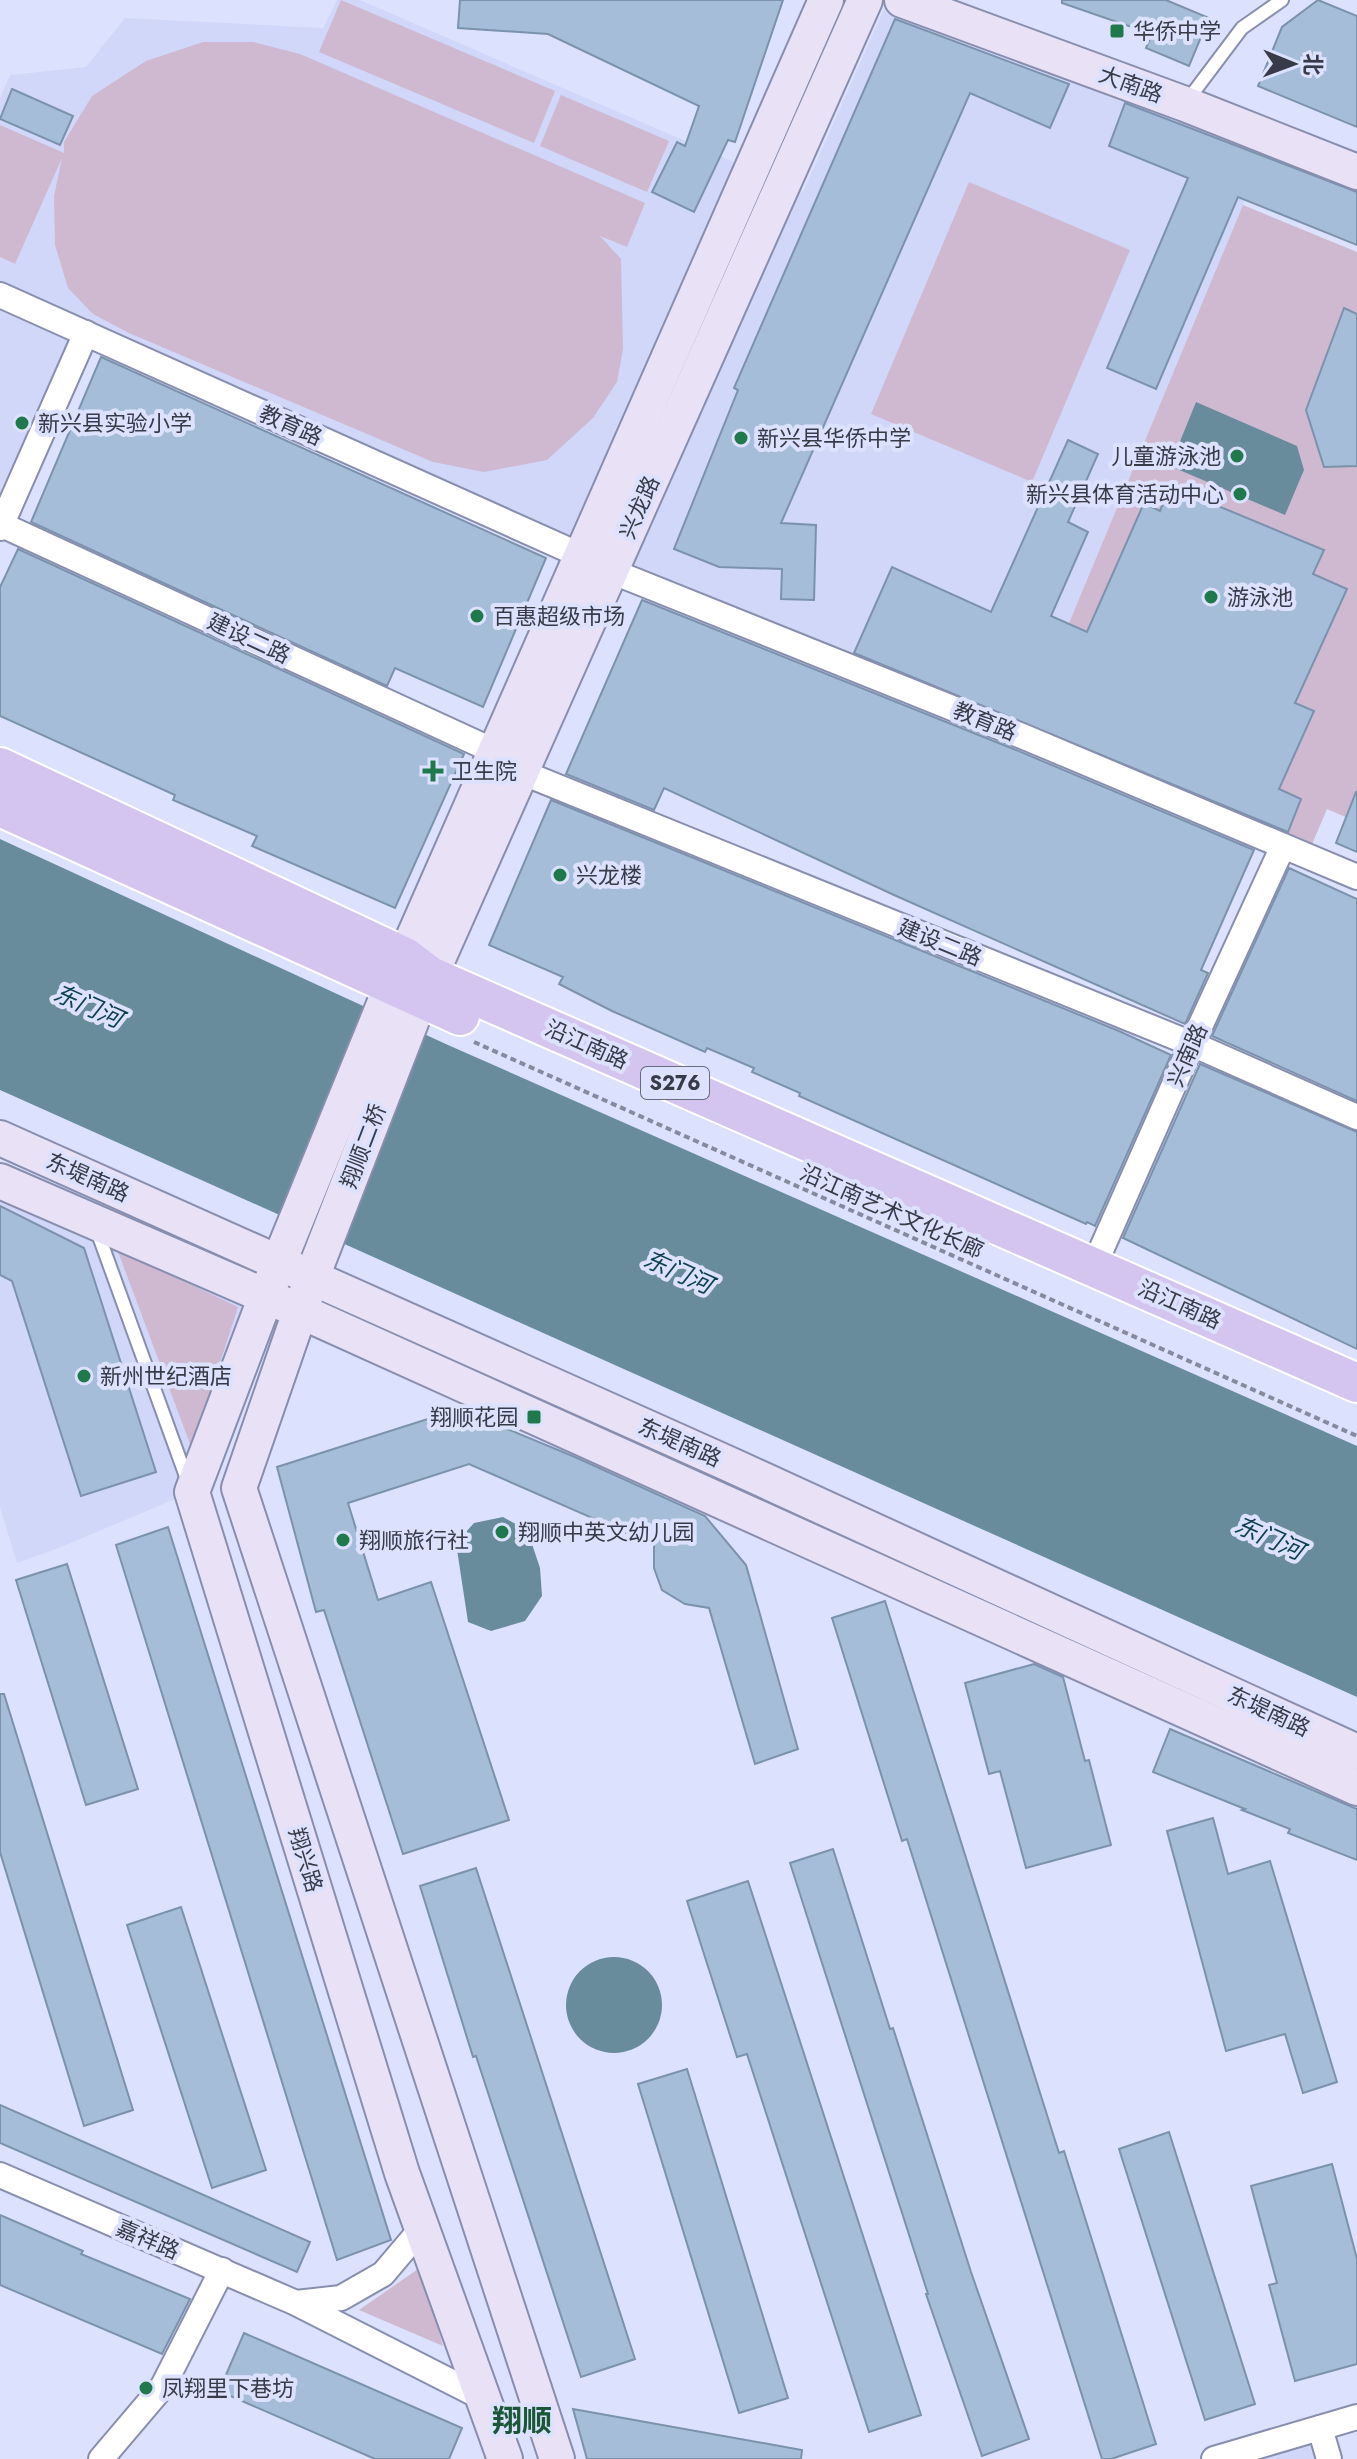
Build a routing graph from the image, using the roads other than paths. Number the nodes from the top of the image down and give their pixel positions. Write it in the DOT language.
graph roads {
  1 [pos="826,0"];
  2 [pos="865,0"];
  3 [pos="902,0"];
  4 [pos="1282,0"];
  5 [pos="1185,104"];
  6 [pos="1357,172"];
  7 [pos="0,295"];
  8 [pos="86,333"];
  9 [pos="1,526"];
  10 [pos="596,564"];
  11 [pos="508,762"];
  12 [pos="0,767"];
  13 [pos="0,807"];
  14 [pos="1283,846"];
  15 [pos="1357,877"];
  16 [pos="408,990"];
  17 [pos="1192,1044"];
  18 [pos="1357,1117"];
  19 [pos="0,1138"];
  20 [pos="0,1181"];
  21 [pos="94,1222"];
  22 [pos="279,1262"];
  23 [pos="1094,1266"];
  24 [pos="312,1277"];
  25 [pos="265,1298"];
  26 [pos="300,1311"];
  27 [pos="1357,1383"];
  28 [pos="1357,1408"];
  29 [pos="192,1492"];
  30 [pos="1357,1752"];
  31 [pos="1357,1788"];
  32 [pos="0,2175"];
  33 [pos="422,2228"];
  34 [pos="222,2270"];
  35 [pos="296,2303"];
  36 [pos="485,2399"];
  37 [pos="1357,2417"];
  38 [pos="1320,2428"];
  39 [pos="101,2459"];
  40 [pos="505,2459"];
  41 [pos="557,2459"];
  42 [pos="1214,2459"];
  43 [pos="1329,2459"];
  1 -- 10 [label="main road, 兴龙路"];
  2 -- 10 [label="main road, 兴龙路"];
  3 -- 5 [label="main road, 大南路"];
  4 -- 5 [label="lane"];
  5 -- 6 [label="main road, 大南路"];
  7 -- 8 [label="street, 教育路"];
  8 -- 9 [label="street"];
  8 -- 10 [label="street, 教育路"];
  9 -- 11 [label="street, 建设二路"];
  10 -- 11 [label="main road, 兴龙路"];
  10 -- 14 [label="street, 教育路"];
  11 -- 16 [label="main road, 兴龙路"];
  11 -- 17 [label="street, 建设二路"];
  12 -- 16 [label="main road, 沿江南路 / S276"];
  13 -- 16 [label="main road, 沿江南路 / S276"];
  14 -- 15 [label="street, 教育路"];
  14 -- 17 [label="street, 兴南路"];
  16 -- 22 [label="main road, 翔顺二桥"];
  16 -- 23 [label="main road, 沿江南路 / S276"];
  16 -- 24 [label="main road, 翔顺二桥"];
  16 -- 28 [label="main road, 沿江南路 / S276"];
  17 -- 18 [label="street, 建设二路"];
  17 -- 23 [label="street, 兴南路"];
  19 -- 22 [label="main road, 东堤南路"];
  20 -- 21 [label="main road, 东堤南路"];
  21 -- 25 [label="main road, 东堤南路"];
  21 -- 29 [label="lane"];
  22 -- 24 [label="main road, 东堤南路"];
  22 -- 25 [label="main road"];
  23 -- 27 [label="main road, 沿江南路 / S276"];
  24 -- 26 [label="main road"];
  24 -- 30 [label="main road, 东堤南路"];
  25 -- 26 [label="main road, 东堤南路"];
  25 -- 29 [label="main road"];
  26 -- 31 [label="main road, 东堤南路"];
  26 -- 41 [label="main road"];
  29 -- 33 [label="main road, 翔兴路"];
  32 -- 34 [label="street, 嘉祥路"];
  33 -- 35 [label="street"];
  33 -- 36 [label="main road, 翔兴路"];
  34 -- 35 [label="street, 嘉祥路"];
  34 -- 39 [label="street"];
  35 -- 36 [label="street, 嘉祥路"];
  36 -- 40 [label="main road, 翔兴路"];
  37 -- 38 [label="street"];
  38 -- 42 [label="street"];
  38 -- 43 [label="street"];
}
